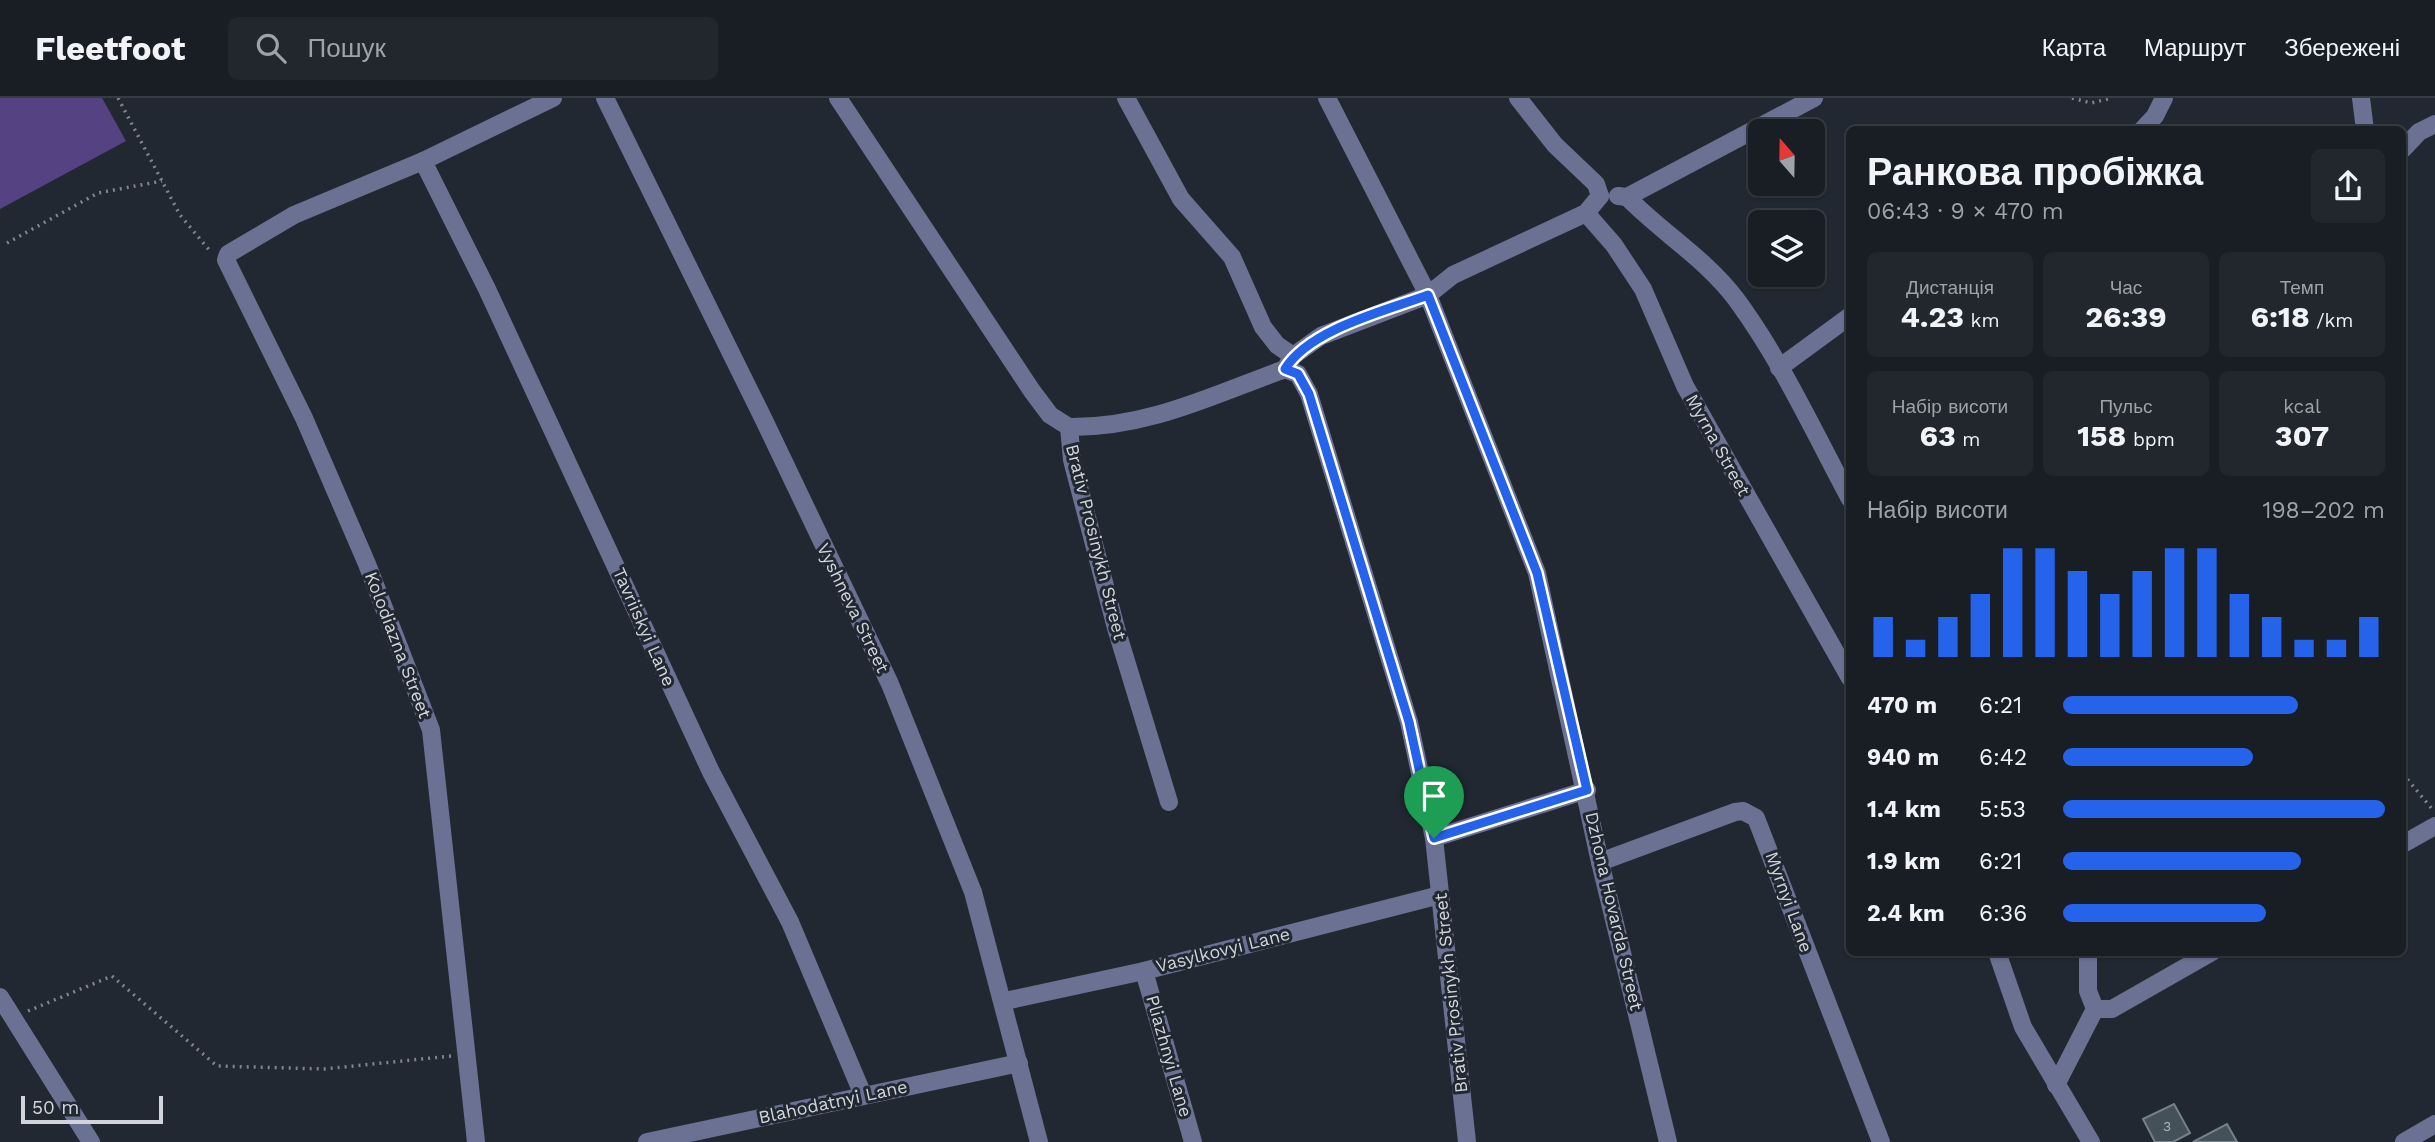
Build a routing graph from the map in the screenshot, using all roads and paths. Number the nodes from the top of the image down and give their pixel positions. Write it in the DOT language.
graph roads {
  1 [pos="118,98"];
  2 [pos="553,98"];
  3 [pos="604,98"];
  4 [pos="838,98"];
  5 [pos="1126,98"];
  6 [pos="1327,98"];
  7 [pos="1518,98"];
  8 [pos="1814,98"];
  9 [pos="2072,98"];
  10 [pos="2112,98"];
  11 [pos="2164,98"];
  12 [pos="2361,98"];
  13 [pos="2435,124"];
  14 [pos="2146,126"];
  15 [pos="2364,126"];
  16 [pos="2406,146"];
  17 [pos="423,161"];
  18 [pos="162,181"];
  19 [pos="1601,196"];
  20 [pos="1627,197"];
  21 [pos="1586,213"];
  22 [pos="8,243"];
  23 [pos="226,260"];
  24 [pos="1428,295"];
  25 [pos="1846,319"];
  26 [pos="1289,363"];
  27 [pos="1779,368"];
  28 [pos="1069,426"];
  29 [pos="1846,492"];
  30 [pos="1846,671"];
  31 [pos="2406,778"];
  32 [pos="1587,790"];
  33 [pos="1169,802"];
  34 [pos="2435,812"];
  35 [pos="2435,826"];
  36 [pos="1434,838"];
  37 [pos="2406,842"];
  38 [pos="1600,862"];
  39 [pos="1440,895"];
  40 [pos="1998,956"];
  41 [pos="2088,956"];
  42 [pos="2206,956"];
  43 [pos="1144,971"];
  44 [pos="0,997"];
  45 [pos="1004,1001"];
  46 [pos="2095,1009"];
  47 [pos="6,1021"];
  48 [pos="466,1055"];
  49 [pos="1019,1063"];
  50 [pos="2056,1085"];
  51 [pos="863,1095"];
  52 [pos="2435,1124"];
  53 [pos="91,1142"];
  54 [pos="476,1142"];
  55 [pos="647,1142"];
  56 [pos="1040,1142"];
  57 [pos="1193,1142"];
  58 [pos="1467,1142"];
  59 [pos="1668,1142"];
  60 [pos="1881,1142"];
  61 [pos="2091,1142"];
  62 [pos="2404,1142"];
  1 -- 18 [label="path"];
  2 -- 17 [label="street"];
  3 -- 45 [label="street, Vyshneva Street"];
  4 -- 28 [label="street, Brativ Prosinykh Street"];
  5 -- 26 [label="street, Brativ Prosinykh Street"];
  6 -- 24 [label="street, Dzhona Hovarda Street"];
  7 -- 19 [label="street"];
  8 -- 20 [label="street"];
  9 -- 10 [label="path"];
  11 -- 14 [label="street"];
  12 -- 15 [label="street"];
  13 -- 16 [label="street"];
  17 -- 23 [label="street"];
  17 -- 51 [label="street, Tavriiskyi Lane"];
  18 -- 22 [label="path"];
  18 -- 23 [label="path"];
  19 -- 20 [label="street"];
  19 -- 21 [label="street"];
  20 -- 27 [label="street"];
  21 -- 24 [label="street"];
  21 -- 30 [label="street, Myrna Street"];
  23 -- 48 [label="street, Kolodiazna Street"];
  24 -- 26 [label="street"];
  24 -- 32 [label="street, Dzhona Hovarda Street"];
  25 -- 27 [label="street"];
  26 -- 28 [label="street"];
  26 -- 36 [label="street, Brativ Prosinykh Street"];
  27 -- 29 [label="street"];
  28 -- 33 [label="street, Brativ Prosinykh Street"];
  31 -- 34 [label="path"];
  32 -- 36 [label="street"];
  32 -- 38 [label="street, Dzhona Hovarda Street"];
  35 -- 37 [label="street"];
  36 -- 39 [label="street, Brativ Prosinykh Street"];
  38 -- 59 [label="street, Dzhona Hovarda Street"];
  38 -- 60 [label="street, Myrnyi Lane"];
  39 -- 43 [label="street, Vasylkovyi Lane"];
  39 -- 58 [label="street, Brativ Prosinykh Street"];
  40 -- 50 [label="street"];
  41 -- 46 [label="street"];
  42 -- 46 [label="street"];
  43 -- 45 [label="street, Vasylkovyi Lane"];
  43 -- 57 [label="street, Pliazhnyi Lane"];
  44 -- 47 [label="street"];
  45 -- 49 [label="street, Vyshneva Street"];
  46 -- 50 [label="street"];
  47 -- 48 [label="path"];
  47 -- 53 [label="street"];
  48 -- 54 [label="street, Kolodiazna Street"];
  49 -- 51 [label="street, Blahodatnyi Lane"];
  49 -- 56 [label="street, Vyshneva Street"];
  50 -- 61 [label="street"];
  51 -- 55 [label="street, Blahodatnyi Lane"];
  52 -- 62 [label="street"];
}
